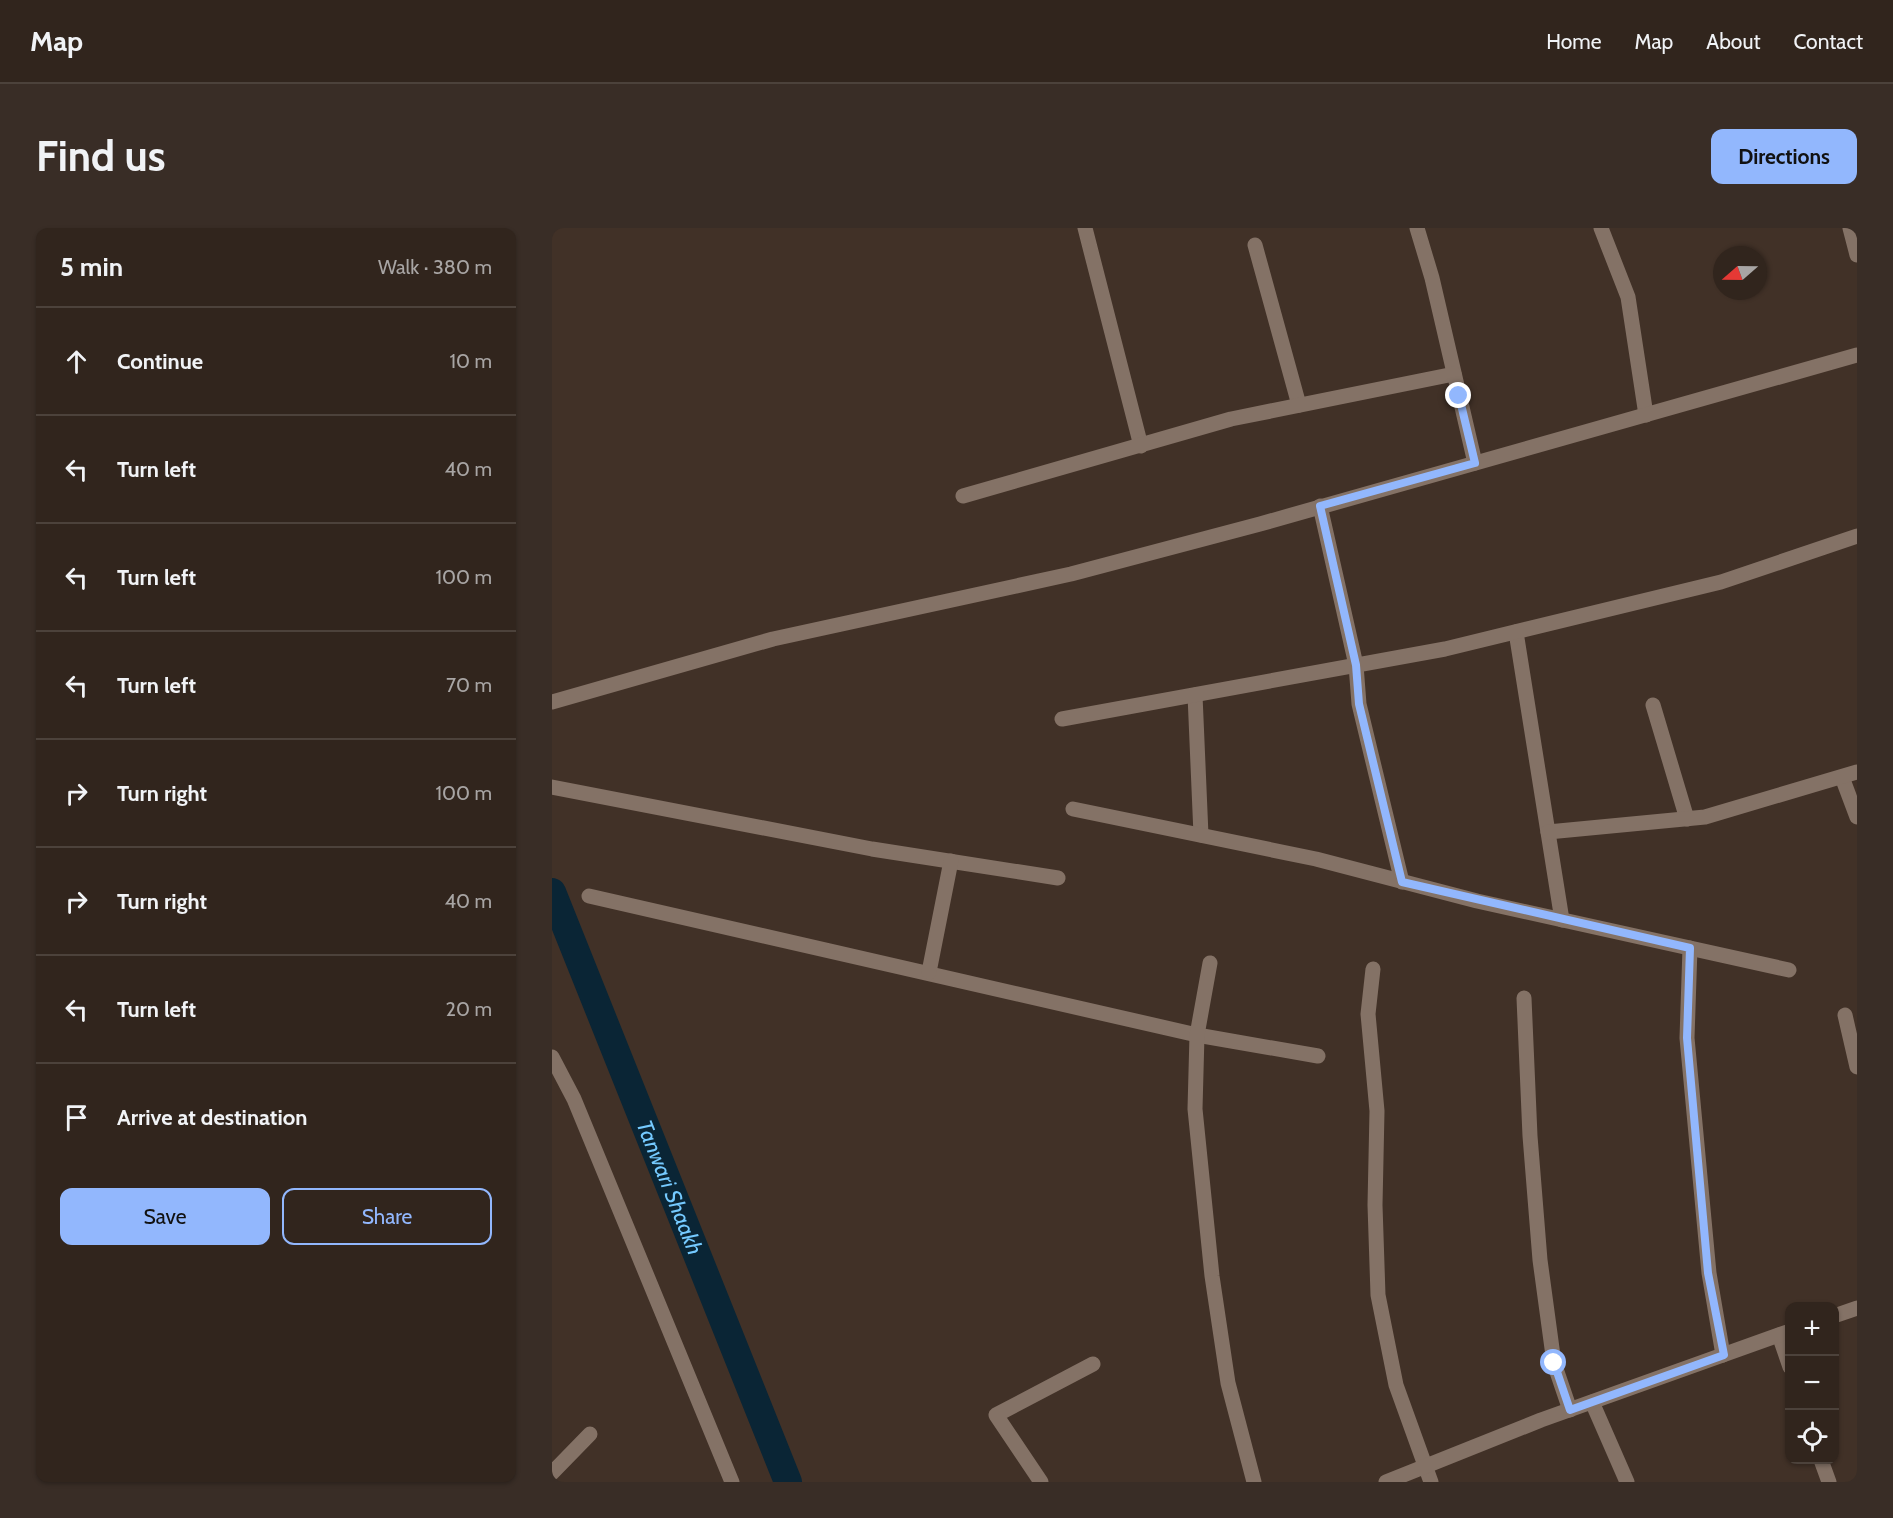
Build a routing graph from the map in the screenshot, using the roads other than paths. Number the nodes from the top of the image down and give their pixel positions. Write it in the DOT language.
graph roads {
  1 [pos="1085,228"];
  2 [pos="1417,228"];
  3 [pos="1601,228"];
  4 [pos="1850,228"];
  5 [pos="1255,245"];
  6 [pos="1857,255"];
  7 [pos="1857,355"];
  8 [pos="1454,374"];
  9 [pos="1299,405"];
  10 [pos="1646,415"];
  11 [pos="1141,446"];
  12 [pos="1475,463"];
  13 [pos="963,496"];
  14 [pos="1320,506"];
  15 [pos="1857,536"];
  16 [pos="1515,632"];
  17 [pos="1356,665"];
  18 [pos="1195,695"];
  19 [pos="552,702"];
  20 [pos="1653,705"];
  21 [pos="1062,718"];
  22 [pos="1850,774"];
  23 [pos="552,787"];
  24 [pos="1073,809"];
  25 [pos="1857,817"];
  26 [pos="1687,819"];
  27 [pos="1548,832"];
  28 [pos="1201,835"];
  29 [pos="951,861"];
  30 [pos="1058,878"];
  31 [pos="1402,882"];
  32 [pos="589,896"];
  33 [pos="1562,920"];
  34 [pos="1690,948"];
  35 [pos="1210,963"];
  36 [pos="1373,969"];
  37 [pos="1789,970"];
  38 [pos="929,972"];
  39 [pos="1524,998"];
  40 [pos="1845,1016"];
  41 [pos="1197,1035"];
  42 [pos="1853,1035"];
  43 [pos="1318,1056"];
  44 [pos="552,1057"];
  45 [pos="1857,1067"];
  46 [pos="1857,1308"];
  47 [pos="1839,1314"];
  48 [pos="1784,1333"];
  49 [pos="1724,1355"];
  50 [pos="1788,1356"];
  51 [pos="1093,1364"];
  52 [pos="1592,1402"];
  53 [pos="1570,1410"];
  54 [pos="590,1434"];
  55 [pos="1822,1464"];
  56 [pos="1424,1467"];
  57 [pos="552,1473"];
  58 [pos="732,1482"];
  59 [pos="1041,1482"];
  60 [pos="1254,1482"];
  61 [pos="1386,1482"];
  62 [pos="1431,1482"];
  63 [pos="1627,1482"];
  64 [pos="1828,1482"];
  1 -- 11 [label="street"];
  2 -- 8 [label="street"];
  3 -- 10 [label="street"];
  4 -- 6 [label="street"];
  5 -- 9 [label="street"];
  7 -- 10 [label="street"];
  8 -- 9 [label="street"];
  8 -- 12 [label="street"];
  9 -- 11 [label="street"];
  10 -- 12 [label="street"];
  11 -- 13 [label="street"];
  12 -- 14 [label="street"];
  14 -- 17 [label="street"];
  14 -- 19 [label="street"];
  15 -- 16 [label="street"];
  16 -- 17 [label="street"];
  16 -- 27 [label="street"];
  17 -- 18 [label="street"];
  17 -- 31 [label="street"];
  18 -- 21 [label="street"];
  18 -- 28 [label="street"];
  20 -- 26 [label="street"];
  22 -- 25 [label="street"];
  22 -- 26 [label="street"];
  23 -- 29 [label="street"];
  24 -- 28 [label="street"];
  26 -- 27 [label="street"];
  27 -- 33 [label="street"];
  28 -- 31 [label="street"];
  29 -- 30 [label="street"];
  29 -- 38 [label="street"];
  31 -- 33 [label="street"];
  32 -- 38 [label="street"];
  33 -- 34 [label="street"];
  34 -- 37 [label="street"];
  34 -- 49 [label="street"];
  35 -- 41 [label="street"];
  36 -- 56 [label="street"];
  38 -- 41 [label="street"];
  39 -- 53 [label="street"];
  40 -- 42 [label="street"];
  41 -- 43 [label="street"];
  41 -- 60 [label="street"];
  42 -- 45 [label="street"];
  44 -- 58 [label="street"];
  46 -- 47 [label="street"];
  48 -- 49 [label="street"];
  48 -- 50 [label="street"];
  49 -- 52 [label="street"];
  51 -- 59 [label="street"];
  52 -- 53 [label="street"];
  52 -- 63 [label="street"];
  53 -- 56 [label="street"];
  54 -- 57 [label="street"];
  55 -- 64 [label="street"];
  56 -- 61 [label="street"];
  56 -- 62 [label="street"];
}
